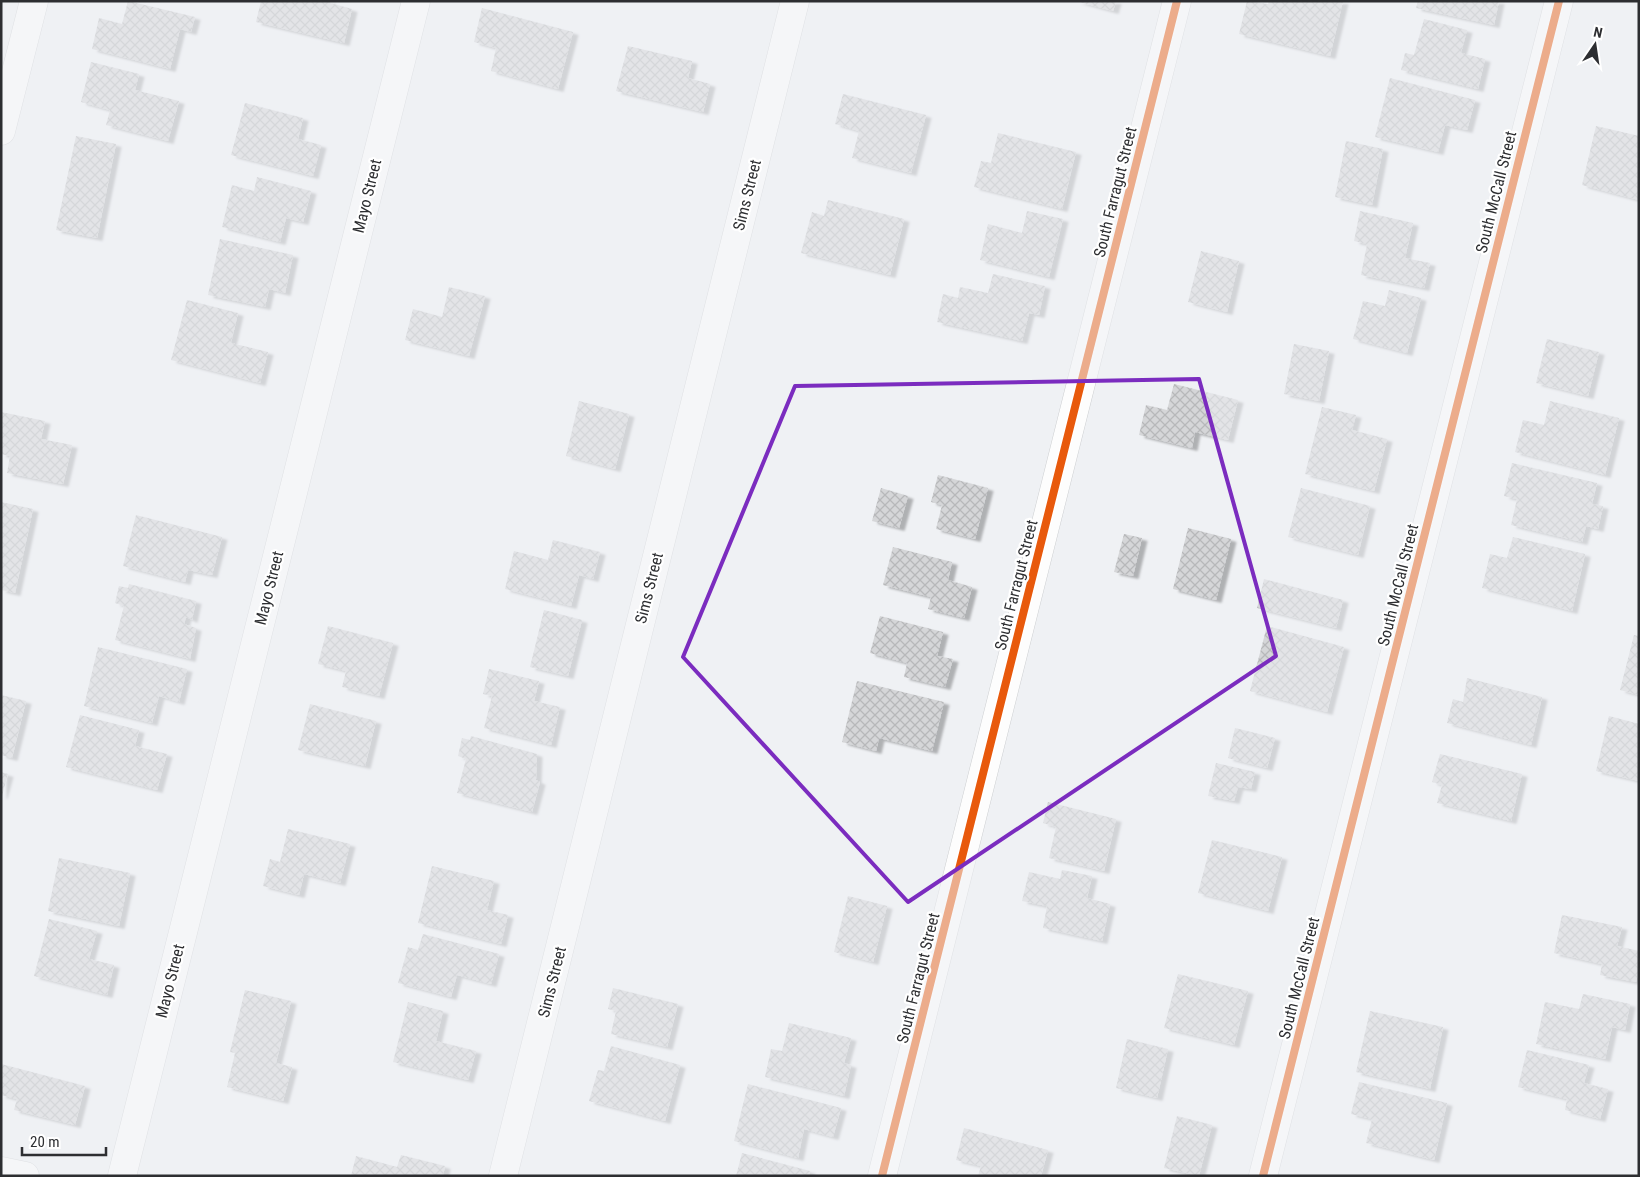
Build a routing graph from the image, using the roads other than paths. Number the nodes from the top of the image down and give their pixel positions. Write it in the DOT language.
graph roads {
  1 [pos="34,1"];
  2 [pos="416,1"];
  3 [pos="796,1"];
  4 [pos="1177,1"];
  5 [pos="1559,1"];
  6 [pos="1,131"];
  7 [pos="1,1171"];
  8 [pos="25,1176"];
  9 [pos="122,1176"];
  10 [pos="503,1176"];
  11 [pos="882,1176"];
  12 [pos="1263,1176"];
  1 -- 6 [label="street"];
  2 -- 9 [label="street, Mayo Street"];
  3 -- 10 [label="street, Sims Street"];
  4 -- 11 [label="street, South Farragut Street"];
  5 -- 12 [label="street, South McCall Street"];
  7 -- 8 [label="street"];
}
